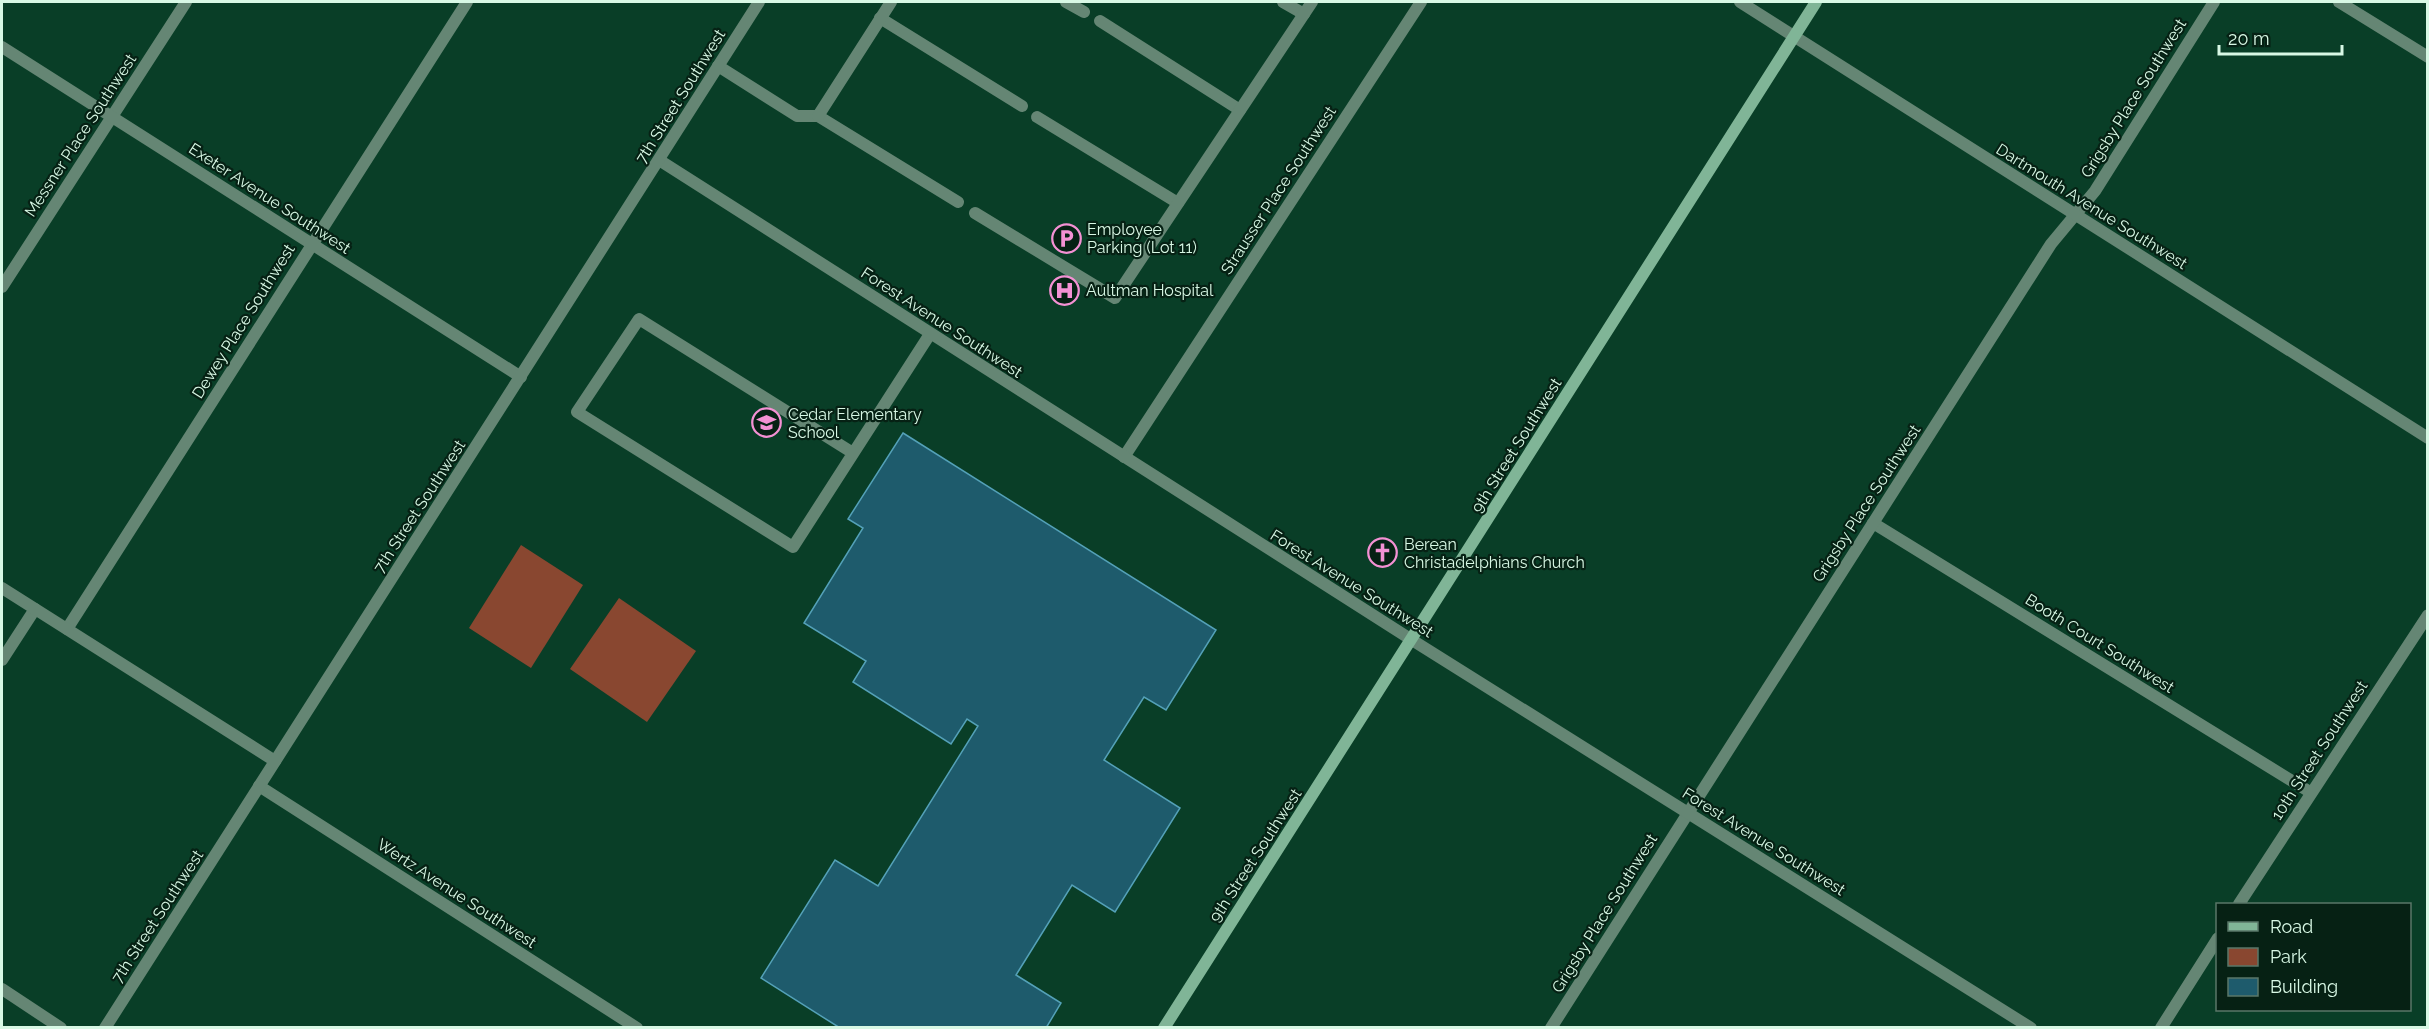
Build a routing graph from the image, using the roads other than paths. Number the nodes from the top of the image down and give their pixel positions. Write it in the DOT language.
graph roads {
  1 [pos="186,2"];
  2 [pos="467,2"];
  3 [pos="759,2"];
  4 [pos="891,2"];
  5 [pos="1066,2"];
  6 [pos="1283,2"];
  7 [pos="1312,2"];
  8 [pos="1421,2"];
  9 [pos="1740,2"];
  10 [pos="1816,2"];
  11 [pos="2214,2"];
  12 [pos="2339,2"];
  13 [pos="1084,12"];
  14 [pos="1304,14"];
  15 [pos="880,18"];
  16 [pos="1100,21"];
  17 [pos="1794,36"];
  18 [pos="2,47"];
  19 [pos="2427,57"];
  20 [pos="718,66"];
  21 [pos="1022,106"];
  22 [pos="1240,110"];
  23 [pos="111,116"];
  24 [pos="818,116"];
  25 [pos="1037,117"];
  26 [pos="659,160"];
  27 [pos="958,202"];
  28 [pos="1178,203"];
  29 [pos="975,213"];
  30 [pos="2075,215"];
  31 [pos="311,244"];
  32 [pos="2,287"];
  33 [pos="930,334"];
  34 [pos="521,377"];
  35 [pos="2427,438"];
  36 [pos="854,453"];
  37 [pos="1124,457"];
  38 [pos="1873,523"];
  39 [pos="2,588"];
  40 [pos="35,609"];
  41 [pos="2427,615"];
  42 [pos="67,629"];
  43 [pos="1412,640"];
  44 [pos="2,660"];
  45 [pos="275,761"];
  46 [pos="260,786"];
  47 [pos="2310,792"];
  48 [pos="1687,812"];
  49 [pos="2240,903"];
  50 [pos="2216,940"];
  51 [pos="2,990"];
  52 [pos="60,1028"];
  53 [pos="105,1028"];
  54 [pos="637,1028"];
  55 [pos="1164,1028"];
  56 [pos="1551,1028"];
  57 [pos="2031,1028"];
  58 [pos="2161,1028"];
  1 -- 23 [label="street, Messner Place Southwest"];
  2 -- 31 [label="street, Dewey Place Southwest"];
  3 -- 20 [label="street, 7th Street Southwest"];
  4 -- 15 [label="street"];
  5 -- 13 [label="street"];
  6 -- 14 [label="street"];
  7 -- 14 [label="street"];
  8 -- 37 [label="street, Strausser Place Southwest"];
  9 -- 17 [label="street, Dartmouth Avenue Southwest"];
  10 -- 17 [label="street, 9th Street Southwest"];
  11 -- 30 [label="street, Grigsby Place Southwest"];
  12 -- 19 [label="street"];
  14 -- 22 [label="street"];
  15 -- 21 [label="street"];
  15 -- 24 [label="street"];
  16 -- 22 [label="street"];
  17 -- 30 [label="street, Dartmouth Avenue Southwest"];
  17 -- 43 [label="street, 9th Street Southwest"];
  18 -- 23 [label="street, Exeter Avenue Southwest"];
  20 -- 24 [label="street"];
  20 -- 26 [label="street, 7th Street Southwest"];
  22 -- 28 [label="street"];
  23 -- 31 [label="street, Exeter Avenue Southwest"];
  23 -- 32 [label="street, Messner Place Southwest"];
  24 -- 27 [label="street"];
  25 -- 28 [label="street"];
  26 -- 33 [label="street, Forest Avenue Southwest"];
  26 -- 34 [label="street, 7th Street Southwest"];
  28 -- 29 [label="street"];
  30 -- 35 [label="street, Dartmouth Avenue Southwest"];
  30 -- 38 [label="street, Grigsby Place Southwest"];
  31 -- 34 [label="street, Exeter Avenue Southwest"];
  31 -- 42 [label="street, Dewey Place Southwest"];
  33 -- 36 [label="street"];
  33 -- 37 [label="street, Forest Avenue Southwest"];
  34 -- 45 [label="street, 7th Street Southwest"];
  36 -- 36 [label="street"];
  37 -- 43 [label="street, Forest Avenue Southwest"];
  38 -- 47 [label="street, Booth Court Southwest"];
  38 -- 48 [label="street, Grigsby Place Southwest"];
  39 -- 40 [label="street"];
  40 -- 42 [label="street"];
  40 -- 44 [label="street"];
  41 -- 47 [label="street, 10th Street Southwest"];
  42 -- 45 [label="street"];
  43 -- 48 [label="street, Forest Avenue Southwest"];
  43 -- 55 [label="street, 9th Street Southwest"];
  45 -- 46 [label="street, 7th Street Southwest"];
  46 -- 53 [label="street, 7th Street Southwest"];
  46 -- 54 [label="street, Wertz Avenue Southwest"];
  47 -- 49 [label="street, 10th Street Southwest"];
  48 -- 56 [label="street, Grigsby Place Southwest"];
  48 -- 57 [label="street, Forest Avenue Southwest"];
  50 -- 58 [label="street"];
  51 -- 52 [label="street"];
}
